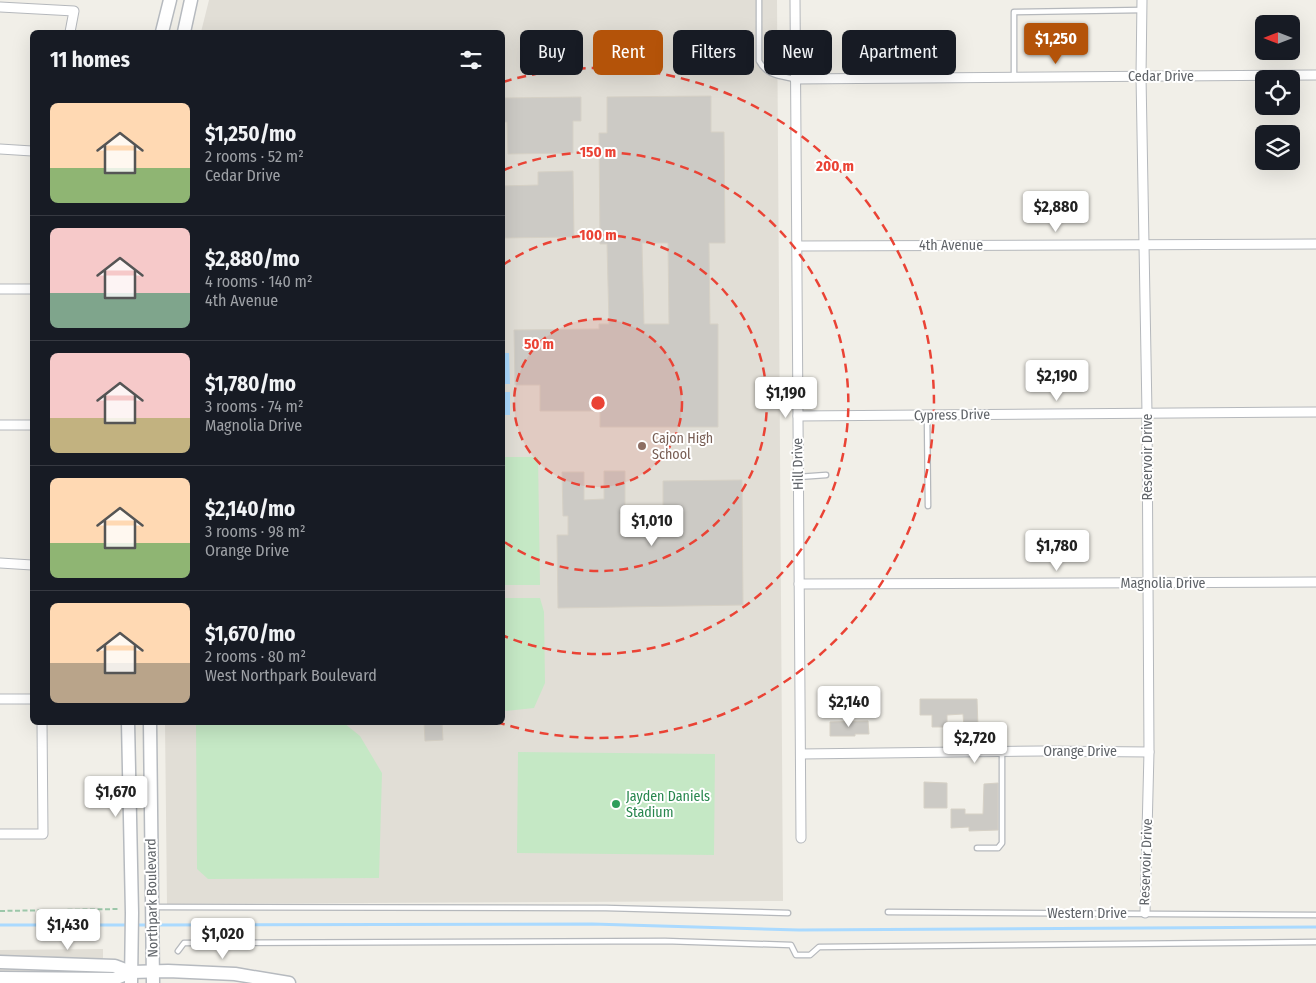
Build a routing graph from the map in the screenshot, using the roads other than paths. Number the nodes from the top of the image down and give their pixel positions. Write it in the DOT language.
graph roads {
  1 [pos="170,0"];
  2 [pos="191,0"];
  3 [pos="759,0"];
  4 [pos="794,0"];
  5 [pos="1142,0"];
  6 [pos="0,7"];
  7 [pos="1142,10"];
  8 [pos="70,30"];
  9 [pos="162,30"];
  10 [pos="184,30"];
  11 [pos="1316,75"];
  12 [pos="1141,76"];
  13 [pos="1014,77"];
  14 [pos="795,79"];
  15 [pos="0,149"];
  16 [pos="30,151"];
  17 [pos="1144,244"];
  18 [pos="1316,244"];
  19 [pos="797,246"];
  20 [pos="0,289"];
  21 [pos="30,289"];
  22 [pos="1316,412"];
  23 [pos="1147,413"];
  24 [pos="927,415"];
  25 [pos="798,416"];
  26 [pos="30,424"];
  27 [pos="0,425"];
  28 [pos="826,475"];
  29 [pos="798,477"];
  30 [pos="928,506"];
  31 [pos="0,563"];
  32 [pos="30,565"];
  33 [pos="1316,582"];
  34 [pos="799,584"];
  35 [pos="1148,584"];
  36 [pos="0,699"];
  37 [pos="30,700"];
  38 [pos="42,725"];
  39 [pos="128,725"];
  40 [pos="150,725"];
  41 [pos="1002,752"];
  42 [pos="1149,752"];
  43 [pos="800,754"];
  44 [pos="0,834"];
  45 [pos="801,838"];
  46 [pos="977,848"];
  47 [pos="153,910"];
  48 [pos="788,912"];
  49 [pos="888,912"];
  50 [pos="1145,913"];
  51 [pos="1316,915"];
  52 [pos="1316,942"];
  53 [pos="178,951"];
  54 [pos="0,962"];
  55 [pos="131,977"];
  56 [pos="153,977"];
  57 [pos="0,978"];
  58 [pos="289,983"];
  1 -- 9 [label="main road"];
  2 -- 10 [label="main road"];
  3 -- 14 [label="lane"];
  4 -- 14 [label="street, Hill Drive"];
  5 -- 7 [label="street, Reservoir Drive"];
  6 -- 8 [label="street"];
  7 -- 12 [label="street, Reservoir Drive"];
  7 -- 13 [label="lane"];
  11 -- 12 [label="street, Cedar Drive"];
  12 -- 13 [label="street, Cedar Drive"];
  12 -- 17 [label="street, Reservoir Drive"];
  13 -- 14 [label="street, Cedar Drive"];
  14 -- 19 [label="street, Hill Drive"];
  15 -- 16 [label="street"];
  17 -- 18 [label="street, 4th Avenue"];
  17 -- 19 [label="street, 4th Avenue"];
  17 -- 23 [label="street, Reservoir Drive"];
  19 -- 25 [label="street, Hill Drive"];
  20 -- 21 [label="street"];
  22 -- 23 [label="street, Cypress Drive"];
  23 -- 24 [label="street, Cypress Drive"];
  23 -- 35 [label="street, Reservoir Drive"];
  24 -- 25 [label="street, Cypress Drive"];
  24 -- 30 [label="lane"];
  25 -- 29 [label="street, Hill Drive"];
  26 -- 27 [label="street"];
  28 -- 29 [label="lane"];
  29 -- 34 [label="street, Hill Drive"];
  31 -- 32 [label="street"];
  33 -- 35 [label="street, Magnolia Drive"];
  34 -- 35 [label="street, Magnolia Drive"];
  34 -- 43 [label="street, Hill Drive"];
  35 -- 42 [label="street, Reservoir Drive"];
  36 -- 37 [label="street"];
  38 -- 44 [label="street"];
  39 -- 55 [label="main road, Northpark Boulevard"];
  40 -- 47 [label="main road, Northpark Boulevard"];
  41 -- 42 [label="street, Orange Drive"];
  41 -- 43 [label="street, Orange Drive"];
  41 -- 46 [label="lane"];
  42 -- 50 [label="street, Reservoir Drive"];
  43 -- 45 [label="street, Hill Drive"];
  47 -- 48 [label="lane"];
  47 -- 56 [label="main road, Northpark Boulevard"];
  49 -- 50 [label="lane, Western Drive"];
  50 -- 51 [label="lane, Western Drive"];
  52 -- 53 [label="lane"];
  54 -- 55 [label="main road"];
  55 -- 56 [label="main road"];
  55 -- 57 [label="main road"];
  56 -- 58 [label="main road"];
}
